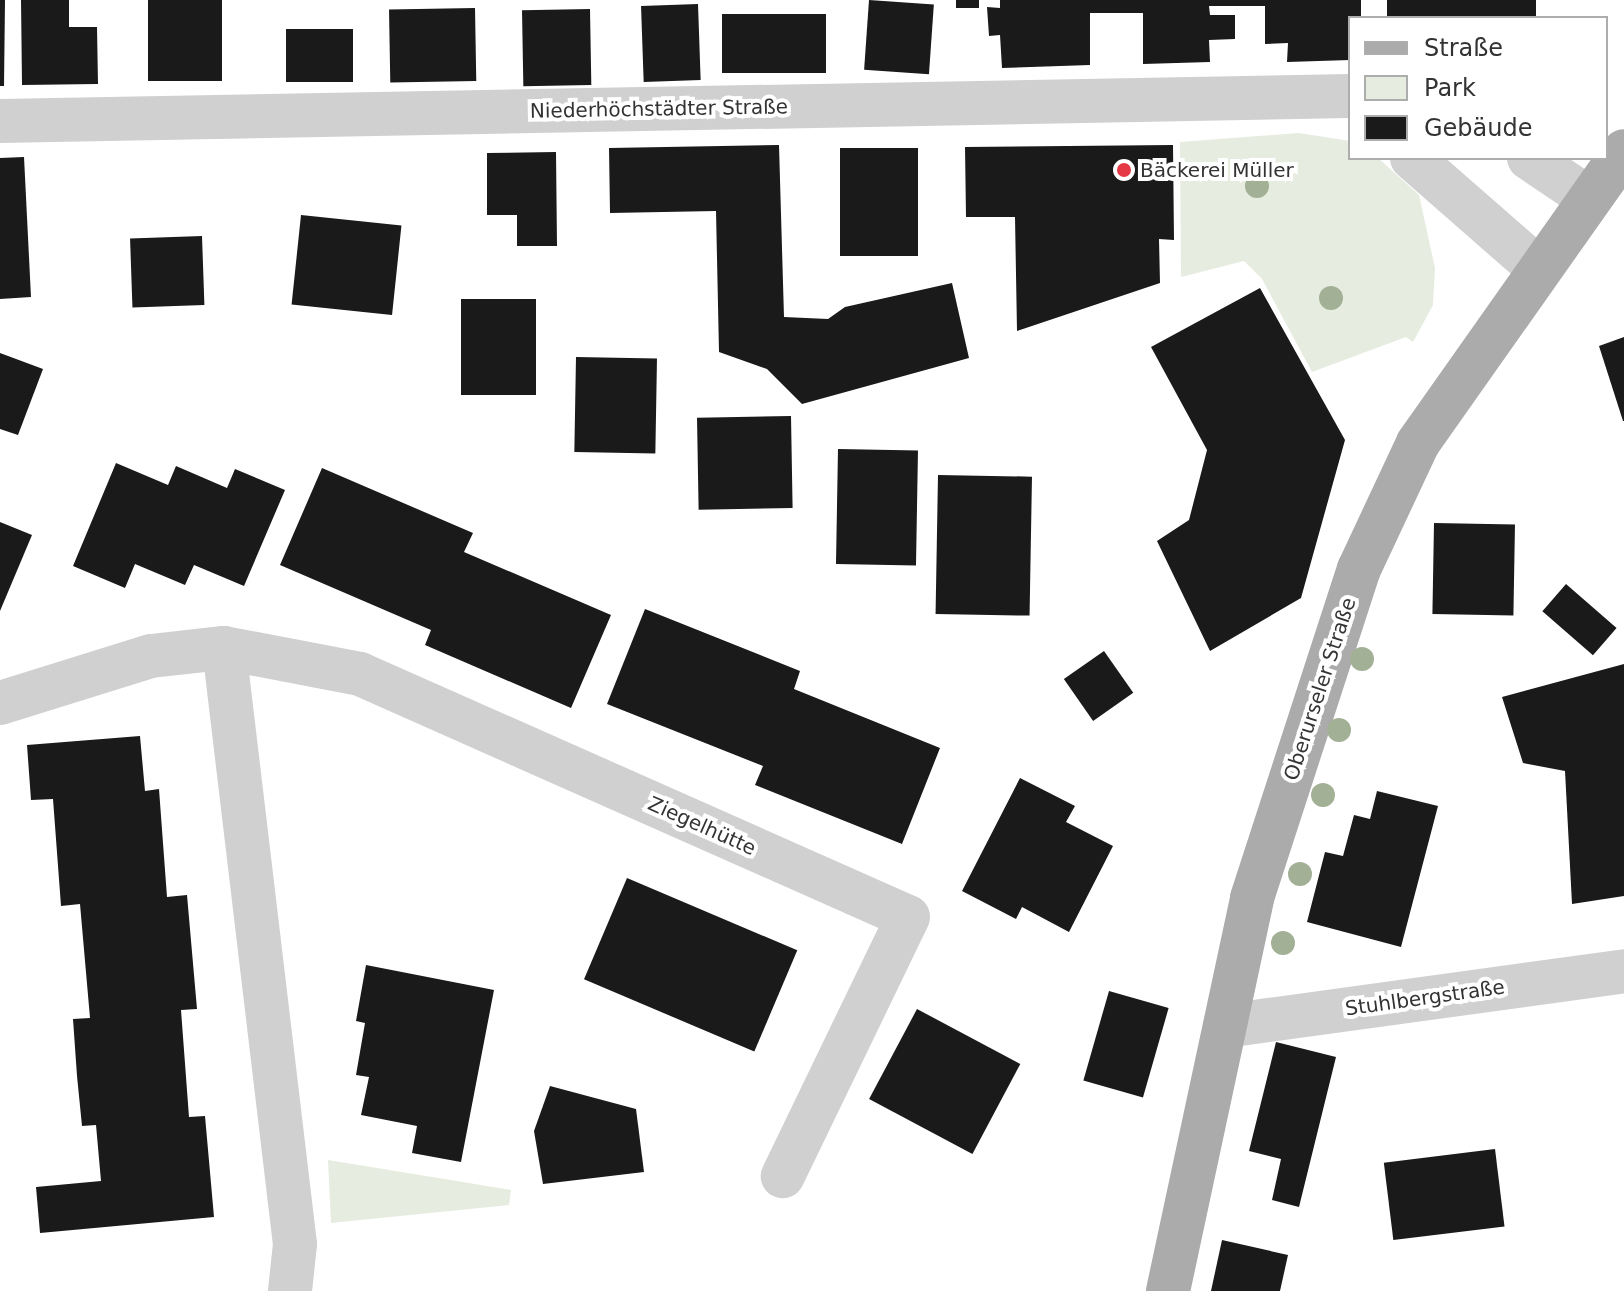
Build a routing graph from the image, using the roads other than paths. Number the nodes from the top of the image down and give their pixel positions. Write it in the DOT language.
graph roads {
  1 [pos="1339,103"];
  2 [pos="0,121"];
  3 [pos="1624,151"];
  4 [pos="1414,160"];
  5 [pos="1532,160"];
  6 [pos="1590,199"];
  7 [pos="1539,269"];
  8 [pos="224,648"];
  9 [pos="0,703"];
  10 [pos="1624,971"];
  11 [pos="1225,1026"];
  12 [pos="783,1176"];
  13 [pos="290,1291"];
  14 [pos="1168,1291"];
  1 -- 2 [label="street, Niederhöchstädter Straße"];
  3 -- 6 [label="main road, Oberurseler Straße"];
  4 -- 7 [label="street"];
  5 -- 6 [label="street"];
  6 -- 7 [label="main road, Oberurseler Straße"];
  7 -- 11 [label="main road, Oberurseler Straße"];
  8 -- 9 [label="street, Ziegelhütte"];
  8 -- 12 [label="street, Ziegelhütte"];
  8 -- 13 [label="street"];
  10 -- 11 [label="street, Stuhlbergstraße"];
  11 -- 14 [label="main road, Oberurseler Straße"];
}
